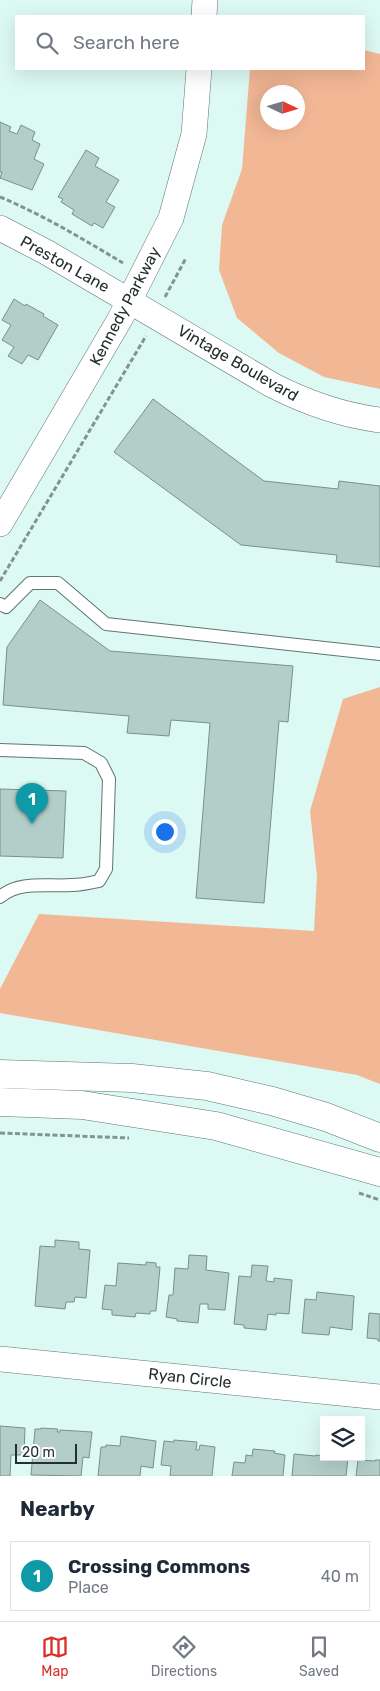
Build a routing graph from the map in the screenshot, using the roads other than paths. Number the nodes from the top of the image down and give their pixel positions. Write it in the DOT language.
graph roads {
  1 [pos="205,0"];
  2 [pos="204,15"];
  3 [pos="200,70"];
  4 [pos="0,228"];
  5 [pos="131,300"];
  6 [pos="380,420"];
  7 [pos="0,524"];
  8 [pos="0,604"];
  9 [pos="380,654"];
  10 [pos="0,750"];
  11 [pos="0,897"];
  12 [pos="0,1074"];
  13 [pos="0,1102"];
  14 [pos="380,1138"];
  15 [pos="380,1172"];
  16 [pos="0,1359"];
  17 [pos="380,1397"];
  1 -- 2 [label="street"];
  3 -- 5 [label="street, Kennedy Parkway"];
  4 -- 5 [label="street, Preston Lane"];
  5 -- 6 [label="street, Vintage Boulevard"];
  5 -- 7 [label="street, Kennedy Parkway"];
  8 -- 9 [label="lane"];
  10 -- 11 [label="lane"];
  12 -- 14 [label="street"];
  13 -- 15 [label="street"];
  16 -- 17 [label="street, Ryan Circle"];
}
